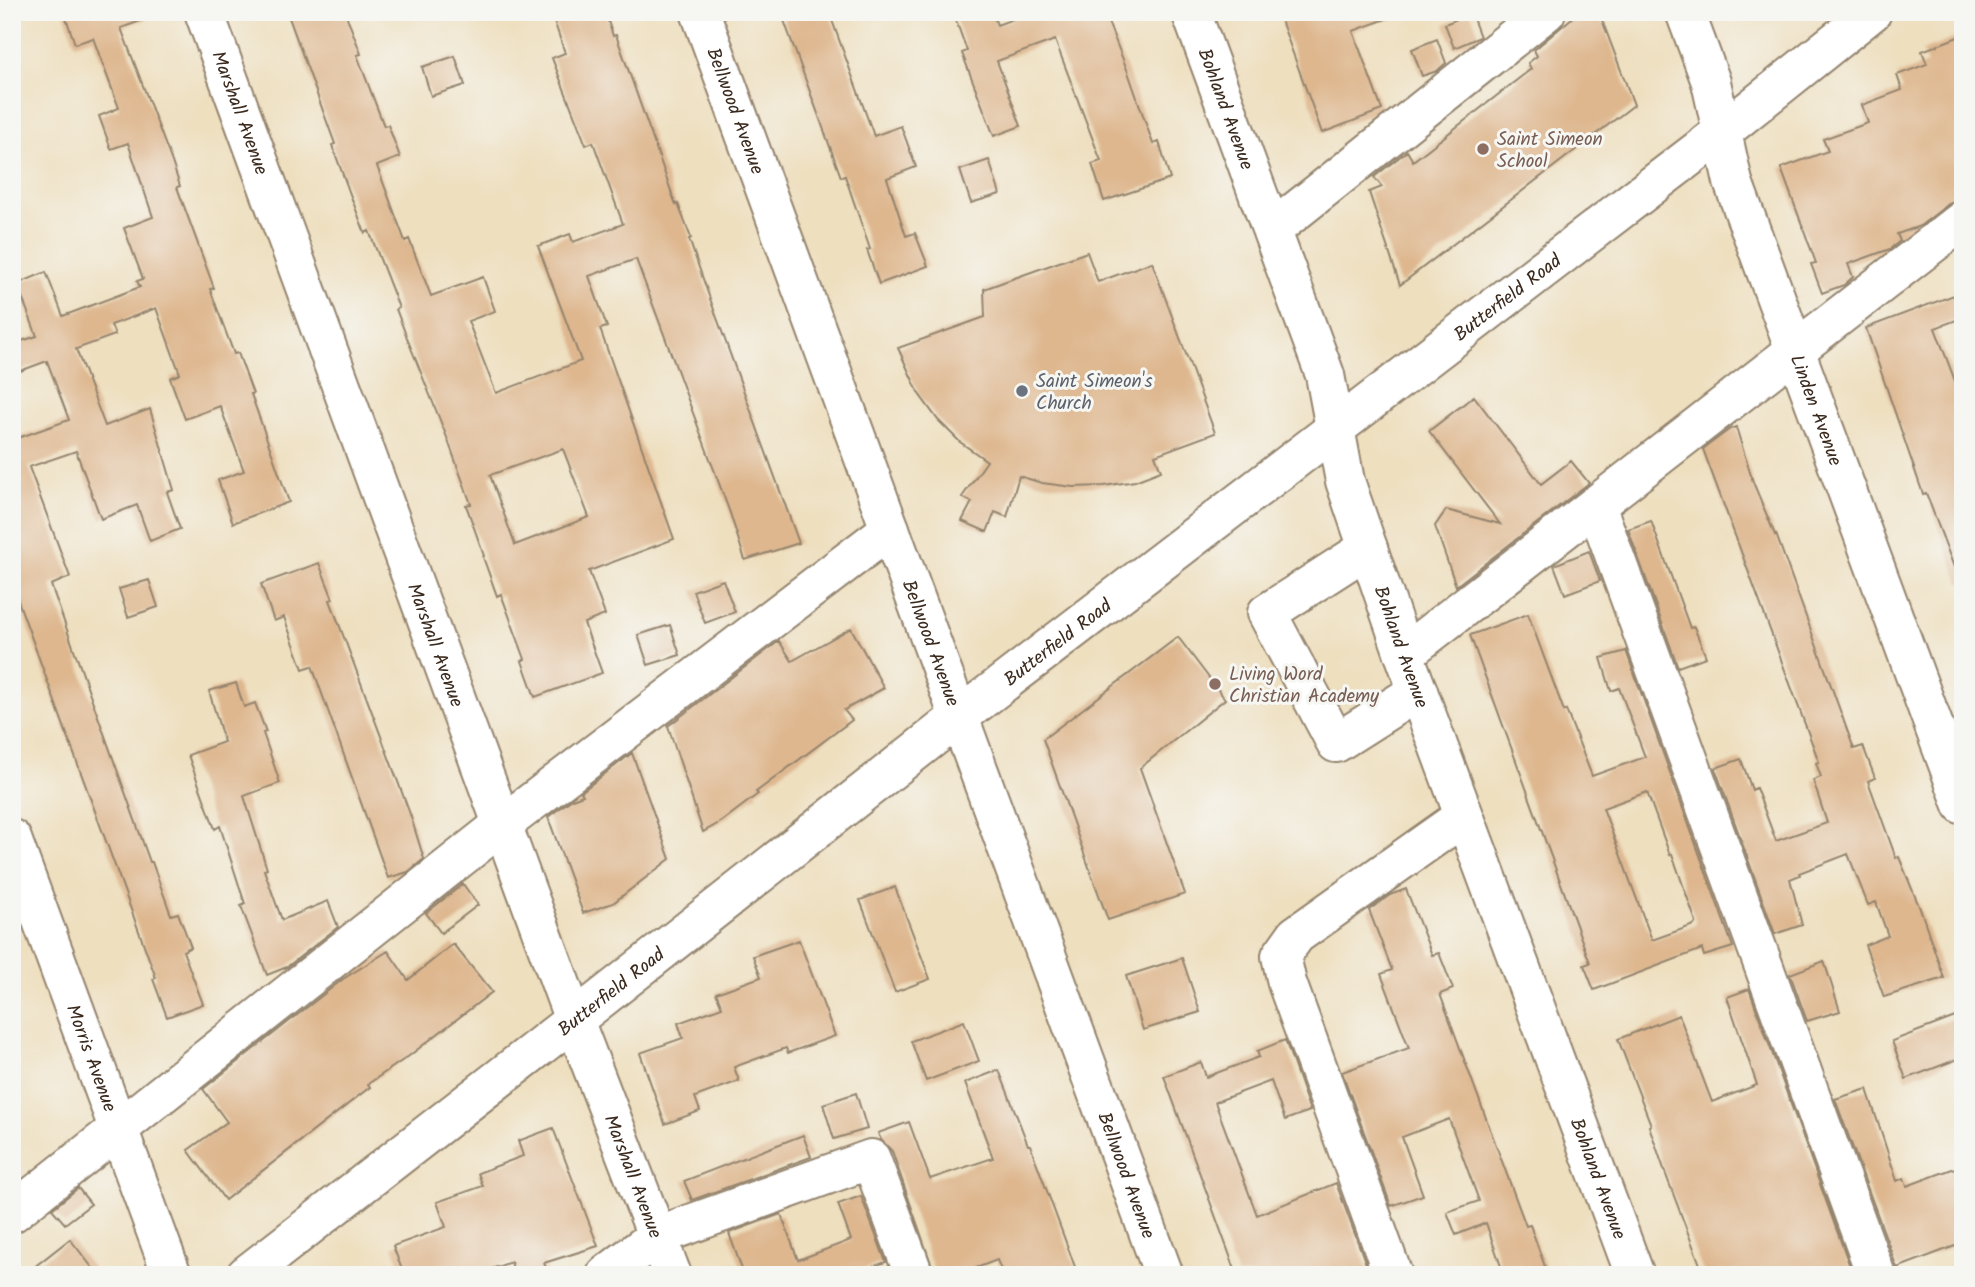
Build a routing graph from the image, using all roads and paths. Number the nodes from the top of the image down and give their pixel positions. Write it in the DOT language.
graph roads {
  1 [pos="204,12"];
  2 [pos="700,12"];
  3 [pos="1191,12"];
  4 [pos="1546,12"];
  5 [pos="1685,12"];
  6 [pos="1872,12"];
  7 [pos="1722,132"];
  8 [pos="1963,220"];
  9 [pos="1272,230"];
  10 [pos="1795,351"];
  11 [pos="1335,427"];
  12 [pos="1596,505"];
  13 [pos="890,528"];
  14 [pos="1368,548"];
  15 [pos="1404,654"];
  16 [pos="1418,691"];
  17 [pos="959,717"];
  18 [pos="1963,804"];
  19 [pos="1464,816"];
  20 [pos="503,824"];
  21 [pos="12,839"];
  22 [pos="574,1020"];
  23 [pos="119,1130"];
  24 [pos="12,1213"];
  25 [pos="657,1236"];
  26 [pos="172,1275"];
  27 [pos="246,1275"];
  28 [pos="606,1275"];
  29 [pos="672,1275"];
  30 [pos="914,1275"];
  31 [pos="1164,1275"];
  32 [pos="1393,1275"];
  33 [pos="1635,1275"];
  34 [pos="1876,1275"];
  1 -- 20 [label="street, Marshall Avenue"];
  2 -- 13 [label="street, Bellwood Avenue"];
  3 -- 9 [label="street, Bohland Avenue"];
  4 -- 9 [label="street"];
  5 -- 7 [label="street, Linden Avenue"];
  6 -- 7 [label="street, Butterfield Road"];
  7 -- 10 [label="street, Linden Avenue"];
  7 -- 11 [label="street, Butterfield Road"];
  8 -- 10 [label="street"];
  9 -- 11 [label="street, Bohland Avenue"];
  10 -- 12 [label="street"];
  10 -- 18 [label="street, Linden Avenue"];
  11 -- 14 [label="street, Bohland Avenue"];
  11 -- 17 [label="street, Butterfield Road"];
  12 -- 15 [label="street"];
  12 -- 34 [label="street"];
  13 -- 17 [label="street, Bellwood Avenue"];
  13 -- 20 [label="street"];
  14 -- 15 [label="street, Bohland Avenue"];
  14 -- 16 [label="street"];
  15 -- 16 [label="street, Bohland Avenue"];
  16 -- 19 [label="street, Bohland Avenue"];
  17 -- 22 [label="street, Butterfield Road"];
  17 -- 31 [label="street, Bellwood Avenue"];
  19 -- 32 [label="street"];
  19 -- 33 [label="street, Bohland Avenue"];
  20 -- 22 [label="street, Marshall Avenue"];
  20 -- 23 [label="street"];
  21 -- 23 [label="street, Morris Avenue"];
  22 -- 25 [label="street, Marshall Avenue"];
  22 -- 27 [label="street, Butterfield Road"];
  23 -- 24 [label="street"];
  23 -- 26 [label="street, Morris Avenue"];
  25 -- 28 [label="street"];
  25 -- 29 [label="street, Marshall Avenue"];
  25 -- 30 [label="street"];
}
